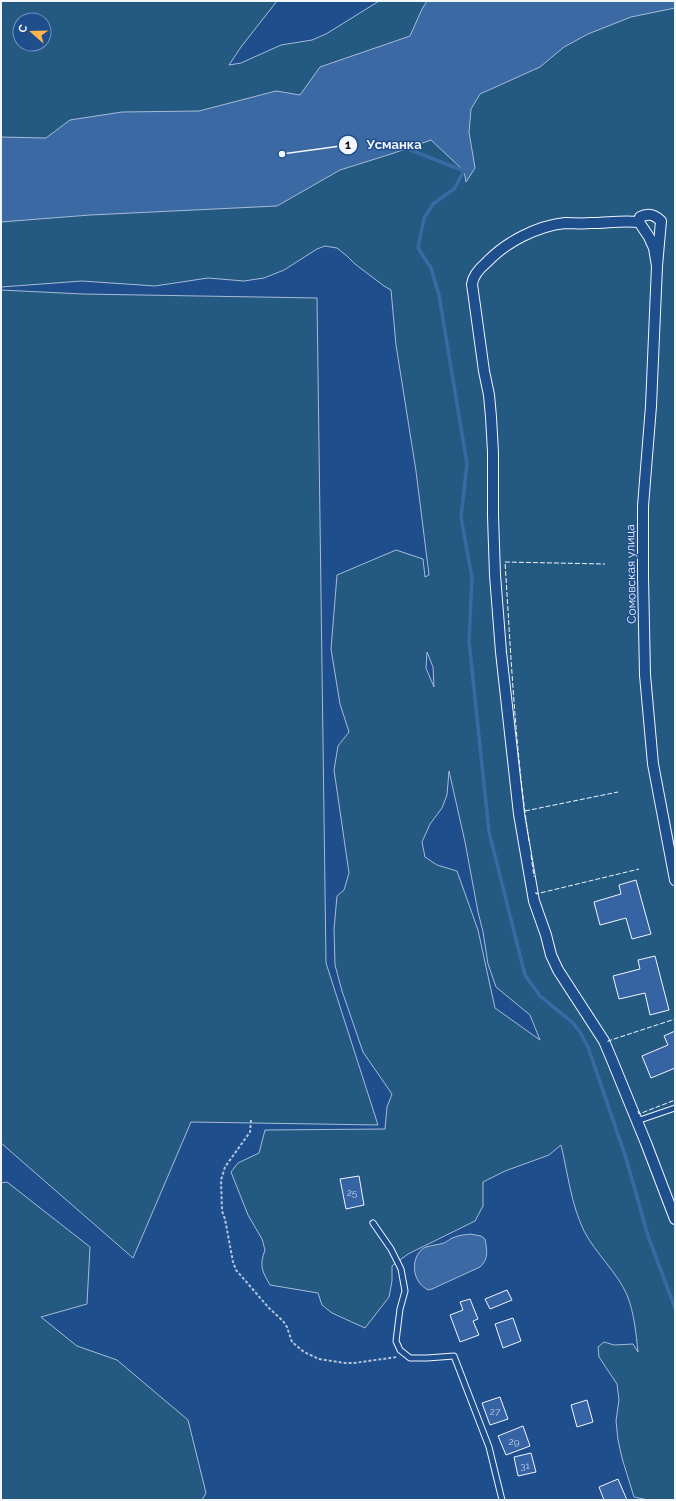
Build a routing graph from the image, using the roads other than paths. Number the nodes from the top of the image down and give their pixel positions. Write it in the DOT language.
graph roads {
  1 [pos="639,222"];
  2 [pos="657,266"];
  3 [pos="675,880"];
  4 [pos="675,1108"];
  5 [pos="637,1121"];
  6 [pos="675,1219"];
  7 [pos="373,1223"];
  8 [pos="502,1500"];
  1 -- 2 [label="street, Сомовская улица"];
  1 -- 2 [label="street, Сомовская улица"];
  1 -- 5 [label="street"];
  2 -- 3 [label="street, Сомовская улица"];
  4 -- 5 [label="lane"];
  5 -- 6 [label="street"];
  7 -- 8 [label="lane"];
}
